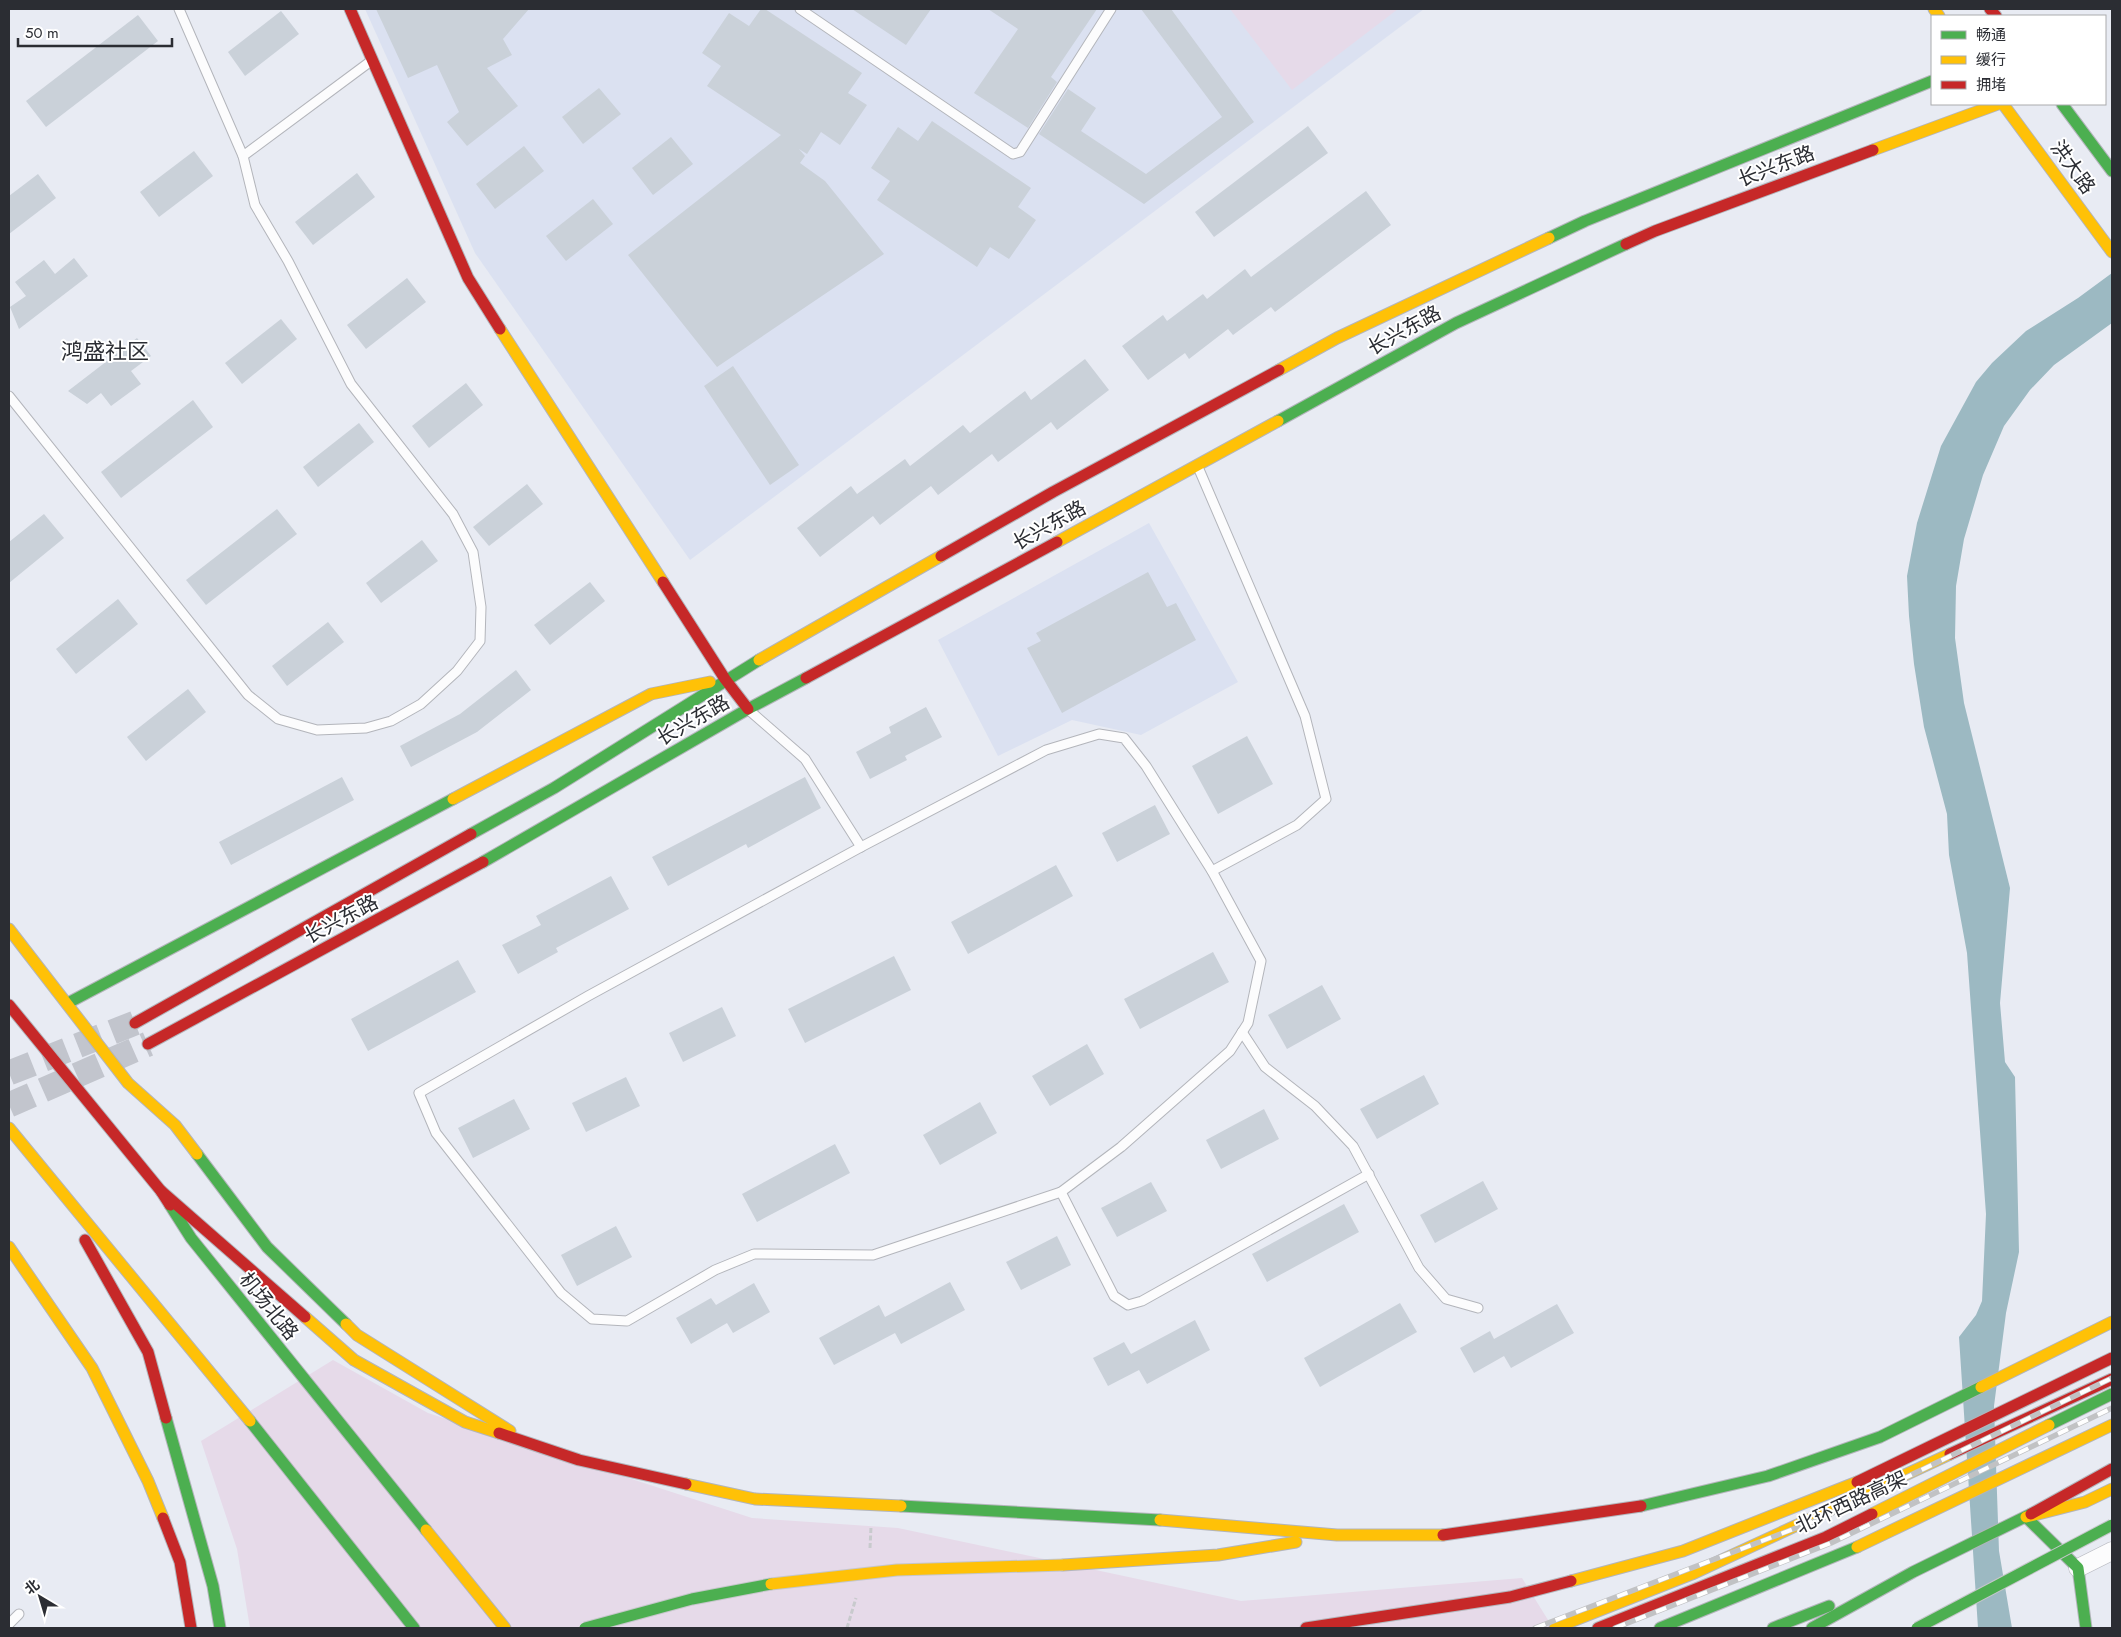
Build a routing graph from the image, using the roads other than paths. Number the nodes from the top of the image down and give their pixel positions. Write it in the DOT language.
graph roads {
  1 [pos="179,9"];
  2 [pos="350,9"];
  3 [pos="800,9"];
  4 [pos="1111,9"];
  5 [pos="372,60"];
  6 [pos="1931,81"];
  7 [pos="1995,105"];
  8 [pos="2004,105"];
  9 [pos="2063,105"];
  10 [pos="243,156"];
  11 [pos="2112,171"];
  12 [pos="2112,252"];
  13 [pos="9,396"];
  14 [pos="1197,465"];
  15 [pos="725,679"];
  16 [pos="748,709"];
  17 [pos="861,847"];
  18 [pos="1212,870"];
  19 [pos="9,929"];
  20 [pos="68,1002"];
  21 [pos="9,1005"];
  22 [pos="135,1023"];
  23 [pos="1242,1032"];
  24 [pos="148,1044"];
  25 [pos="9,1128"];
  26 [pos="1369,1174"];
  27 [pos="48,1175"];
  28 [pos="161,1191"];
  29 [pos="1061,1192"];
  30 [pos="9,1248"];
  31 [pos="1478,1308"];
  32 [pos="2112,1322"];
  33 [pos="2112,1358"];
  34 [pos="2112,1379"];
  35 [pos="2112,1394"];
  36 [pos="2112,1425"];
  37 [pos="531,1444"];
  38 [pos="2112,1469"];
  39 [pos="2112,1489"];
  40 [pos="2026,1517"];
  41 [pos="2112,1525"];
  42 [pos="1338,1536"];
  43 [pos="2112,1551"];
  44 [pos="2078,1568"];
  45 [pos="1913,1572"];
  46 [pos="19,1614"];
  47 [pos="9,1624"];
  48 [pos="191,1628"];
  49 [pos="220,1628"];
  50 [pos="414,1628"];
  51 [pos="505,1628"];
  52 [pos="585,1628"];
  53 [pos="1306,1628"];
  54 [pos="1555,1628"];
  55 [pos="1598,1628"];
  56 [pos="1660,1628"];
  57 [pos="1773,1628"];
  58 [pos="1812,1628"];
  59 [pos="1917,1628"];
  60 [pos="2086,1628"];
  1 -- 10 [label="lane"];
  2 -- 5 [label="main road"];
  3 -- 4 [label="lane"];
  5 -- 10 [label="lane"];
  5 -- 15 [label="main road"];
  6 -- 15 [label="main road, 长兴东路"];
  7 -- 14 [label="main road, 长兴东路"];
  8 -- 12 [label="main road, 洪大路"];
  9 -- 11 [label="main road, 洪大路"];
  10 -- 13 [label="lane"];
  14 -- 16 [label="main road, 长兴东路"];
  14 -- 18 [label="lane"];
  15 -- 16 [label="main road"];
  15 -- 20 [label="main road"];
  15 -- 22 [label="main road, 长兴东路"];
  16 -- 17 [label="lane"];
  16 -- 24 [label="main road, 长兴东路"];
  17 -- 18 [label="lane"];
  17 -- 29 [label="lane"];
  18 -- 23 [label="lane"];
  19 -- 20 [label="main road"];
  20 -- 37 [label="main road"];
  21 -- 28 [label="main road, 机场北路"];
  23 -- 26 [label="lane"];
  23 -- 29 [label="lane"];
  25 -- 27 [label="main road"];
  26 -- 29 [label="lane"];
  26 -- 31 [label="lane"];
  27 -- 49 [label="main road"];
  27 -- 50 [label="main road"];
  28 -- 37 [label="main road"];
  28 -- 51 [label="main road, 机场北路"];
  30 -- 48 [label="main road"];
  32 -- 42 [label="main road"];
  33 -- 53 [label="main road"];
  34 -- 54 [label="main road"];
  35 -- 55 [label="main road, 北环西路高架"];
  36 -- 56 [label="main road"];
  37 -- 42 [label="main road"];
  38 -- 40 [label="main road"];
  39 -- 40 [label="main road"];
  40 -- 44 [label="main road"];
  40 -- 45 [label="main road"];
  41 -- 59 [label="main road, bridge"];
  42 -- 52 [label="main road, bridge"];
  43 -- 44 [label="street"];
  44 -- 60 [label="main road"];
  45 -- 57 [label="main road"];
  45 -- 58 [label="main road"];
  46 -- 47 [label="lane"];
}
